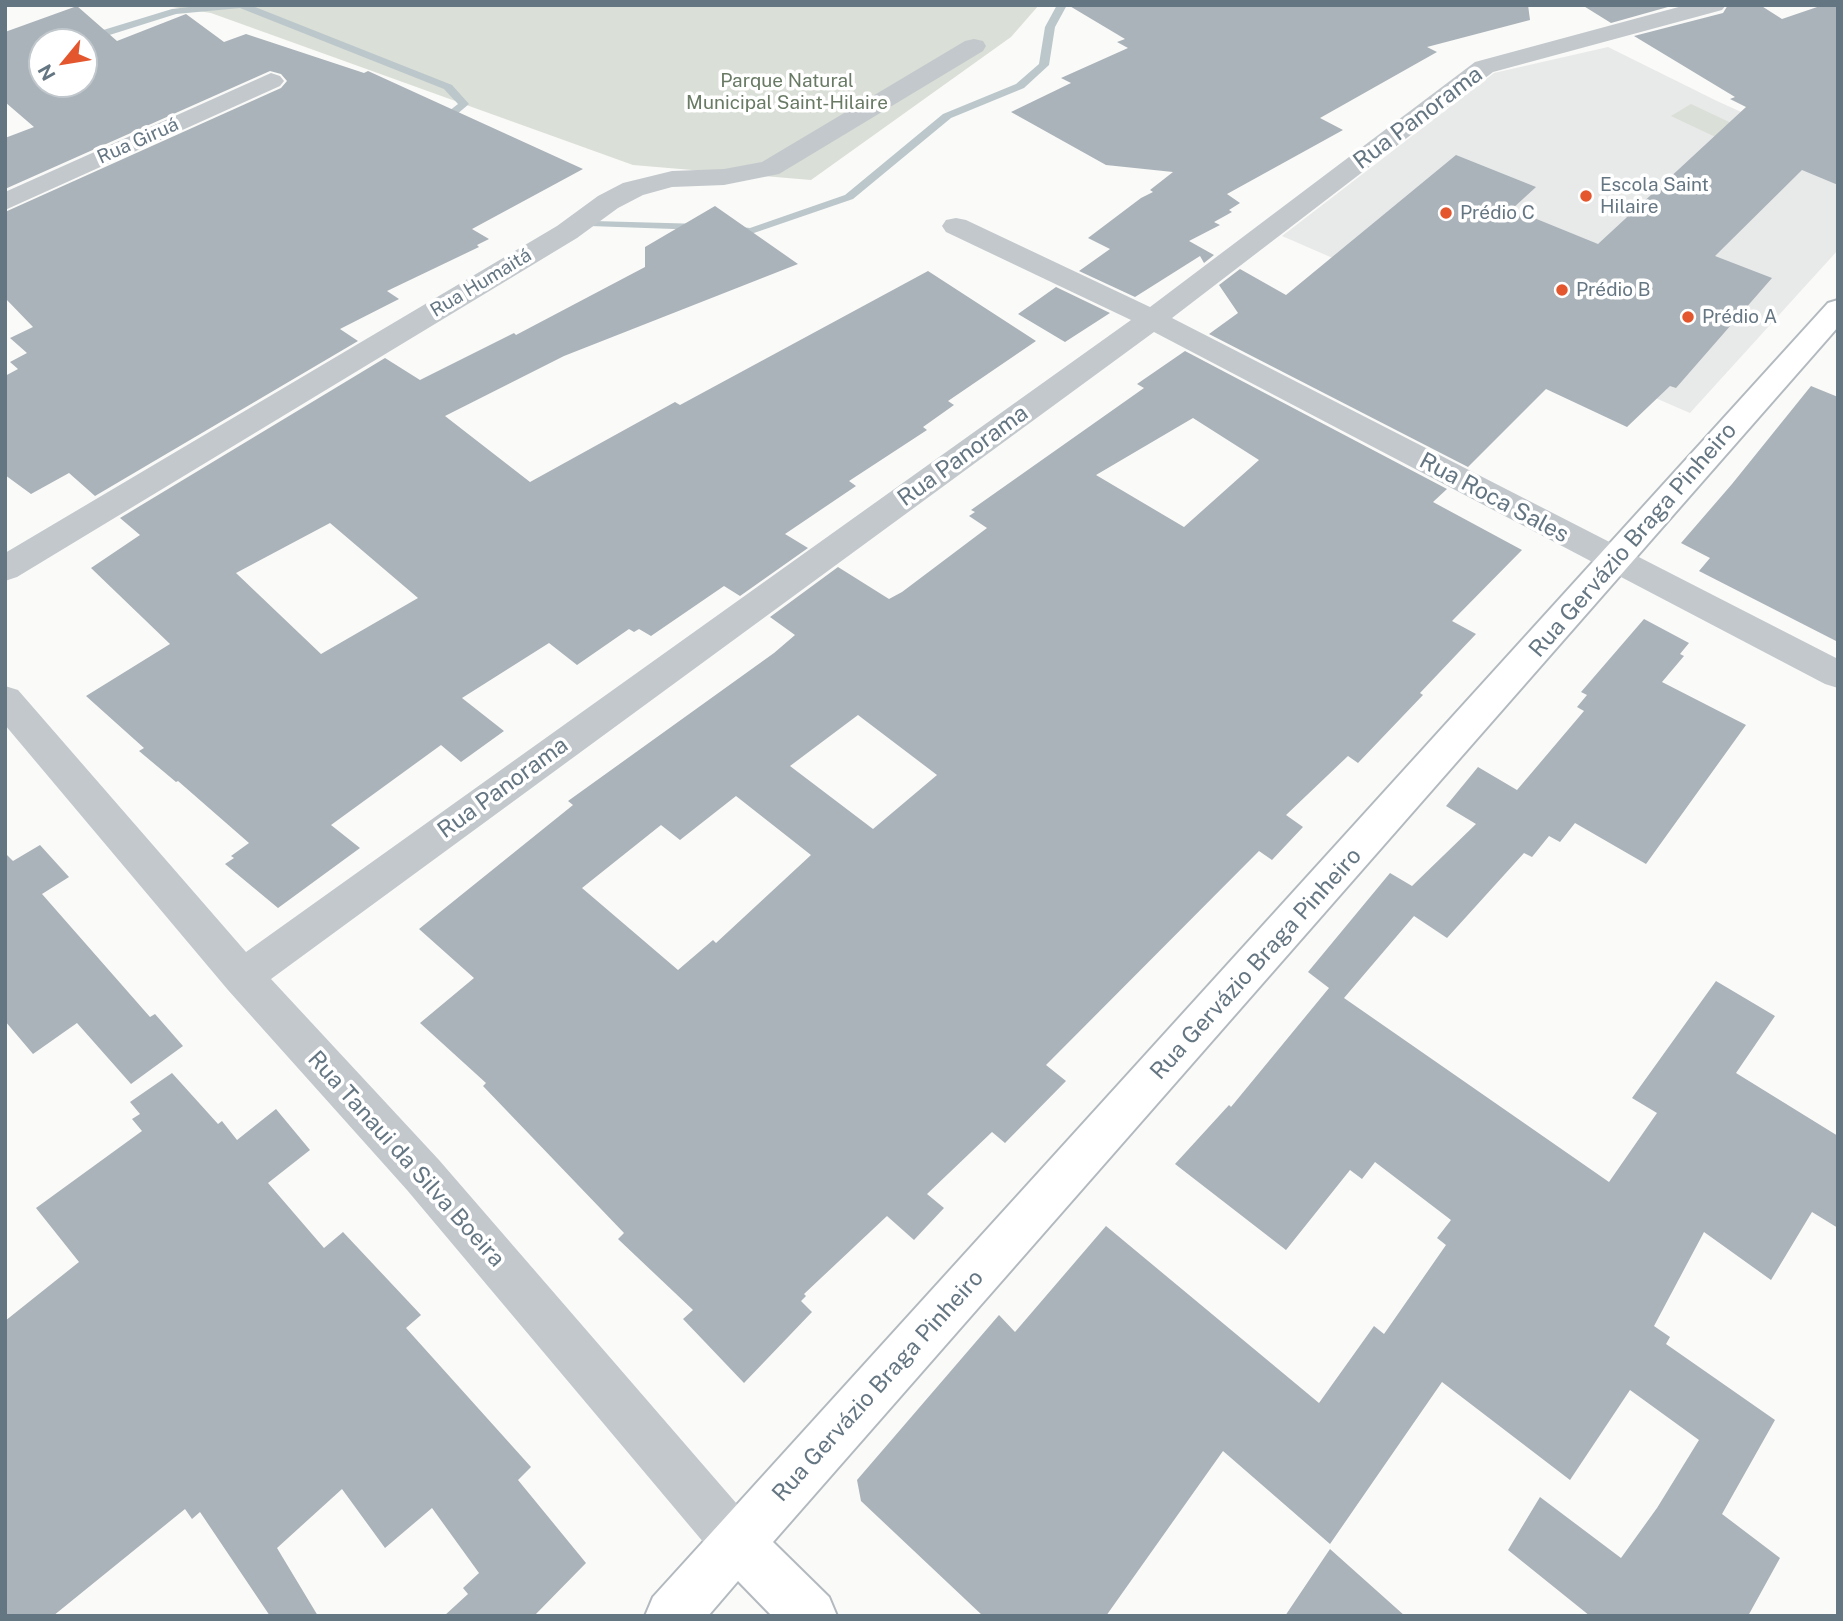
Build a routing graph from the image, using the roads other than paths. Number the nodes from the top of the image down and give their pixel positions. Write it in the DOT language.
graph roads {
  1 [pos="1714,5"];
  2 [pos="974,46"];
  3 [pos="271,81"];
  4 [pos="5,202"];
  5 [pos="956,226"];
  6 [pos="1838,309"];
  7 [pos="1152,319"];
  8 [pos="1616,561"];
  9 [pos="5,569"];
  10 [pos="1838,675"];
  11 [pos="5,700"];
  12 [pos="243,976"];
  13 [pos="738,1544"];
  14 [pos="672,1616"];
  15 [pos="810,1616"];
  1 -- 7 [label="street, Rua Panorama"];
  2 -- 9 [label="street, Rua Humaitá"];
  3 -- 4 [label="street, Rua Giruá"];
  5 -- 7 [label="street, Rua Roca Sales"];
  6 -- 8 [label="street, Rua Gervázio Braga Pinheiro"];
  7 -- 8 [label="street, Rua Roca Sales"];
  7 -- 12 [label="street, Rua Panorama"];
  8 -- 10 [label="street, Rua Roca Sales"];
  8 -- 13 [label="street, Rua Gervázio Braga Pinheiro"];
  11 -- 12 [label="street, Rua Tanaui da Silva Boeira"];
  12 -- 13 [label="street, Rua Tanaui da Silva Boeira"];
  13 -- 14 [label="street, Rua Gervázio Braga Pinheiro"];
  13 -- 15 [label="street, Rua Tanaui da Silva Boeira"];
}
